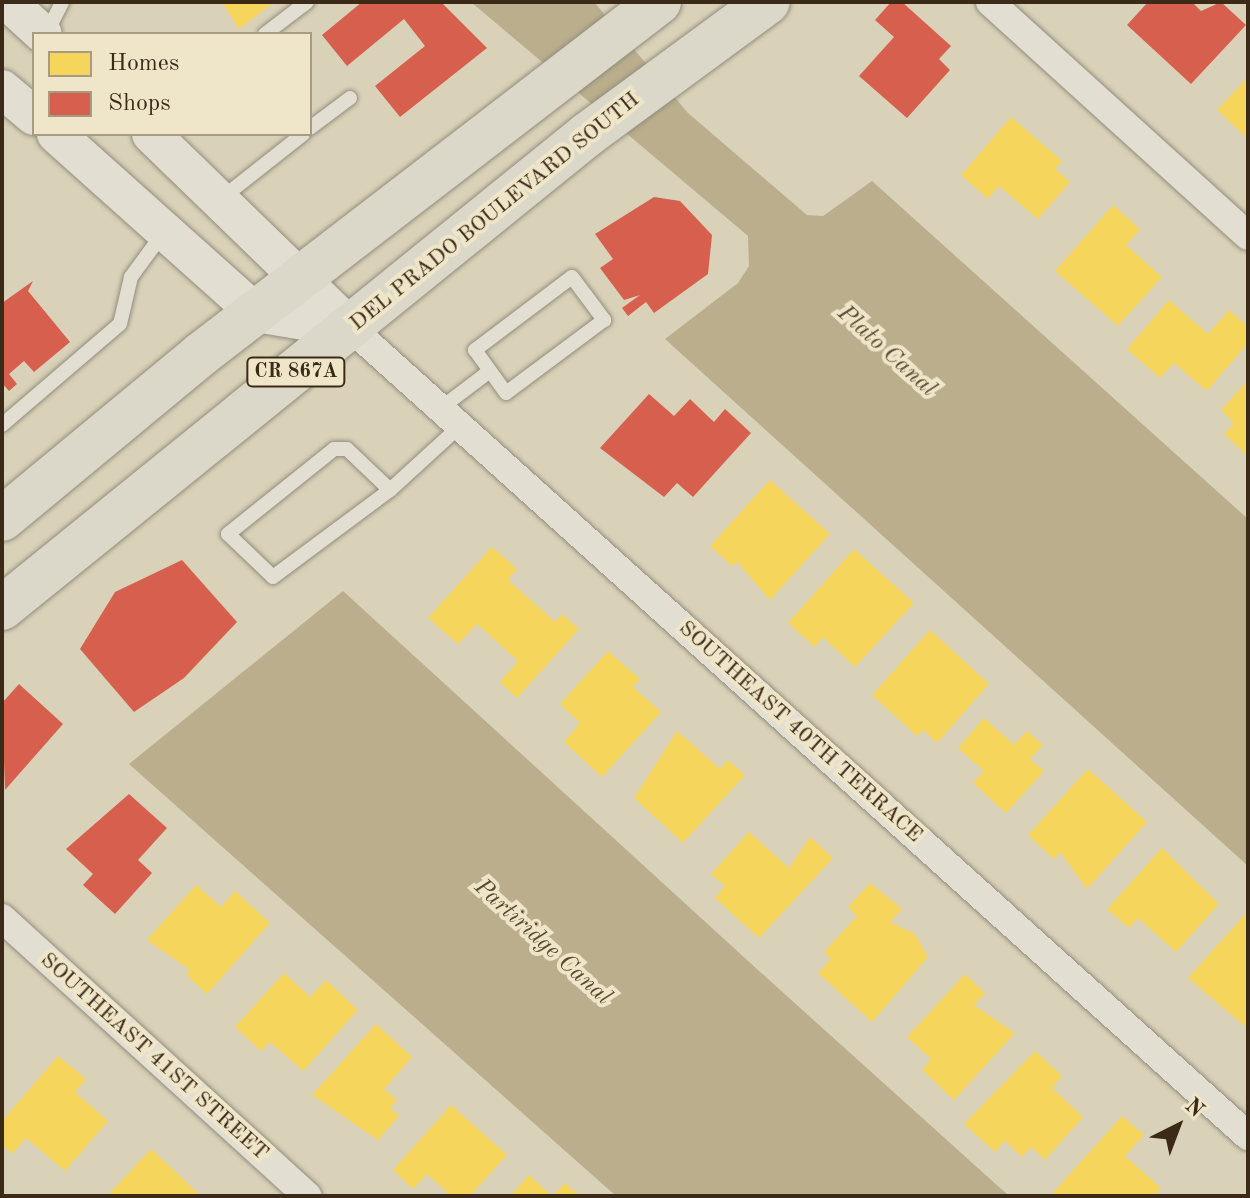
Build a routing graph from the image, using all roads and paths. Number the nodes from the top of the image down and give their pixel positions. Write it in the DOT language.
graph roads {
  1 [pos="8,2"];
  2 [pos="62,2"];
  3 [pos="307,2"];
  4 [pos="659,2"];
  5 [pos="768,2"];
  6 [pos="990,2"];
  7 [pos="42,32"];
  8 [pos="45,32"];
  9 [pos="268,32"];
  10 [pos="2,89"];
  11 [pos="350,98"];
  12 [pos="32,114"];
  13 [pos="312,126"];
  14 [pos="58,136"];
  15 [pos="153,136"];
  16 [pos="300,136"];
  17 [pos="221,198"];
  18 [pos="165,231"];
  19 [pos="1248,236"];
  20 [pos="303,278"];
  21 [pos="256,313"];
  22 [pos="352,329"];
  23 [pos="490,371"];
  24 [pos="450,417"];
  25 [pos="2,425"];
  26 [pos="390,490"];
  27 [pos="2,519"];
  28 [pos="2,608"];
  29 [pos="2,918"];
  30 [pos="1248,1136"];
  31 [pos="307,1196"];
  1 -- 7 [label="street"];
  2 -- 8 [label="lane"];
  3 -- 9 [label="lane"];
  4 -- 20 [label="main road, CR 867A"];
  5 -- 22 [label="main road, DEL PRADO BOULEVARD SOUTH / CR 867A"];
  6 -- 19 [label="street"];
  10 -- 12 [label="street"];
  11 -- 13 [label="lane"];
  14 -- 18 [label="street"];
  15 -- 17 [label="street"];
  16 -- 17 [label="lane"];
  17 -- 20 [label="street"];
  18 -- 21 [label="street"];
  18 -- 25 [label="lane"];
  20 -- 21 [label="main road, CR 867A"];
  20 -- 22 [label="street"];
  21 -- 22 [label="street"];
  21 -- 27 [label="main road, CR 867A"];
  22 -- 24 [label="street, SOUTHEAST 40TH TERRACE"];
  22 -- 28 [label="main road, DEL PRADO BOULEVARD SOUTH / CR 867A"];
  23 -- 23 [label="lane"];
  23 -- 24 [label="lane"];
  24 -- 26 [label="lane"];
  24 -- 30 [label="street, SOUTHEAST 40TH TERRACE"];
  26 -- 26 [label="lane"];
  29 -- 31 [label="street, SOUTHEAST 41ST STREET"];
}
